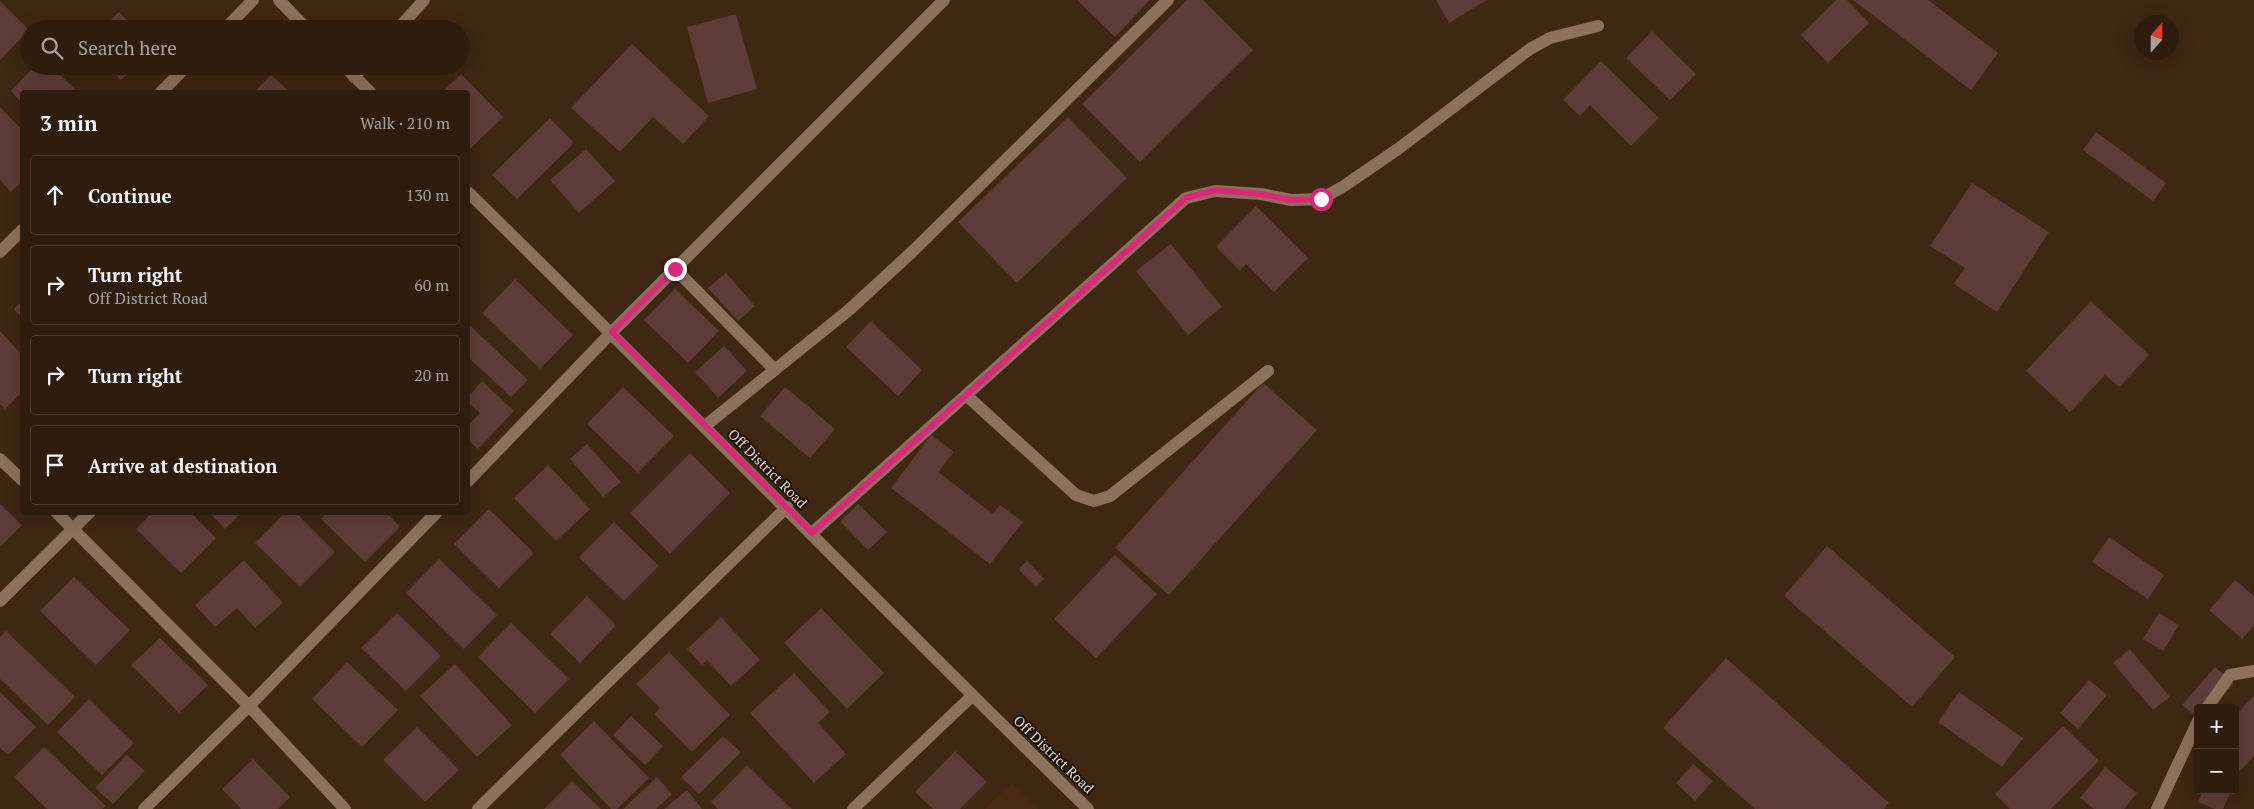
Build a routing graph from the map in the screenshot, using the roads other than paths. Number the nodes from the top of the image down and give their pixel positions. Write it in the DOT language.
graph roads {
  1 [pos="253,0"];
  2 [pos="279,0"];
  3 [pos="424,0"];
  4 [pos="944,0"];
  5 [pos="1168,0"];
  6 [pos="233,20"];
  7 [pos="299,20"];
  8 [pos="406,20"];
  9 [pos="1598,26"];
  10 [pos="178,75"];
  11 [pos="354,77"];
  12 [pos="162,90"];
  13 [pos="368,90"];
  14 [pos="470,194"];
  15 [pos="20,232"];
  16 [pos="0,252"];
  17 [pos="675,269"];
  18 [pos="612,332"];
  19 [pos="775,370"];
  20 [pos="1268,371"];
  21 [pos="966,395"];
  22 [pos="705,426"];
  23 [pos="0,459"];
  24 [pos="20,478"];
  25 [pos="470,479"];
  26 [pos="787,507"];
  27 [pos="59,515"];
  28 [pos="87,515"];
  29 [pos="434,515"];
  30 [pos="73,529"];
  31 [pos="812,533"];
  32 [pos="0,601"];
  33 [pos="2254,671"];
  34 [pos="972,696"];
  35 [pos="2210,704"];
  36 [pos="249,706"];
  37 [pos="2194,730"];
  38 [pos="144,809"];
  39 [pos="345,809"];
  40 [pos="478,809"];
  41 [pos="852,809"];
  42 [pos="1088,809"];
  43 [pos="2157,809"];
  1 -- 6 [label="street"];
  2 -- 7 [label="street"];
  3 -- 8 [label="street"];
  4 -- 17 [label="street"];
  5 -- 19 [label="street"];
  9 -- 21 [label="street"];
  10 -- 12 [label="street"];
  11 -- 13 [label="street"];
  14 -- 18 [label="street, Off District Road"];
  15 -- 16 [label="street"];
  17 -- 18 [label="street"];
  17 -- 19 [label="street"];
  18 -- 22 [label="street, Off District Road"];
  18 -- 25 [label="street"];
  19 -- 22 [label="street"];
  20 -- 21 [label="street"];
  21 -- 31 [label="street"];
  22 -- 26 [label="street, Off District Road"];
  23 -- 24 [label="street"];
  26 -- 31 [label="street, Off District Road"];
  26 -- 40 [label="street"];
  27 -- 30 [label="street"];
  28 -- 30 [label="street"];
  29 -- 36 [label="street"];
  30 -- 32 [label="street"];
  30 -- 36 [label="street"];
  31 -- 34 [label="street, Off District Road"];
  33 -- 35 [label="street"];
  34 -- 41 [label="street"];
  34 -- 42 [label="street, Off District Road"];
  36 -- 38 [label="street"];
  36 -- 39 [label="street"];
  37 -- 43 [label="street"];
}
